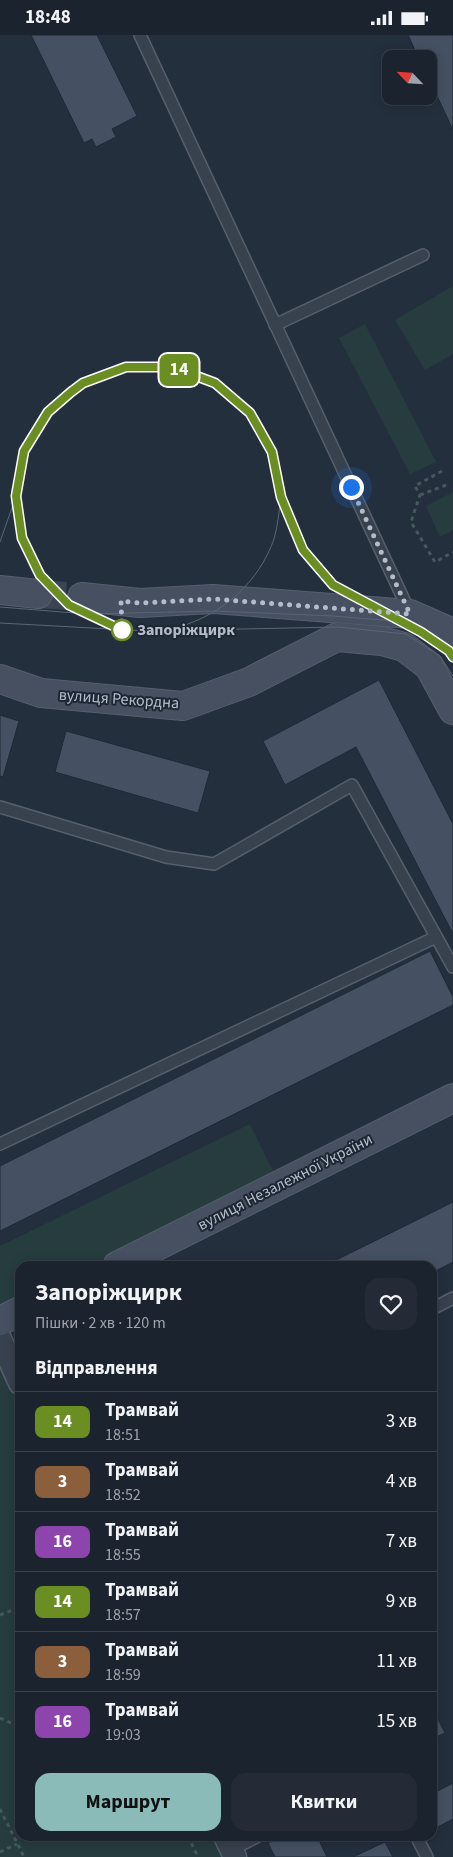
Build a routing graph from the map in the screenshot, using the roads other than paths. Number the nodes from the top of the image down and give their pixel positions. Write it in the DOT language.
graph roads {
  1 [pos="140,35"];
  2 [pos="423,255"];
  3 [pos="275,325"];
  4 [pos="0,590"];
  5 [pos="38,593"];
  6 [pos="82,597"];
  7 [pos="410,614"];
  8 [pos="453,633"];
  9 [pos="404,647"];
  10 [pos="0,679"];
  11 [pos="453,710"];
  12 [pos="0,807"];
  13 [pos="436,937"];
  14 [pos="453,967"];
  15 [pos="453,1097"];
  16 [pos="0,1145"];
  17 [pos="138,1261"];
  18 [pos="453,1298"];
  19 [pos="437,1306"];
  20 [pos="15,1314"];
  21 [pos="0,1321"];
  22 [pos="0,1339"];
  23 [pos="15,1372"];
  24 [pos="246,1841"];
  25 [pos="419,1841"];
  26 [pos="230,1848"];
  27 [pos="427,1857"];
  1 -- 3 [label="lane"];
  2 -- 3 [label="lane"];
  3 -- 7 [label="lane"];
  4 -- 5 [label="street"];
  6 -- 7 [label="street"];
  7 -- 8 [label="street"];
  7 -- 9 [label="street"];
  9 -- 10 [label="street, вулиця Рекордна"];
  9 -- 11 [label="street"];
  12 -- 13 [label="lane"];
  13 -- 14 [label="lane"];
  13 -- 16 [label="lane"];
  15 -- 17 [label="street, вулиця Незалежної України"];
  18 -- 19 [label="lane"];
  20 -- 21 [label="street"];
  22 -- 23 [label="street"];
  24 -- 26 [label="lane"];
  25 -- 27 [label="lane"];
}
